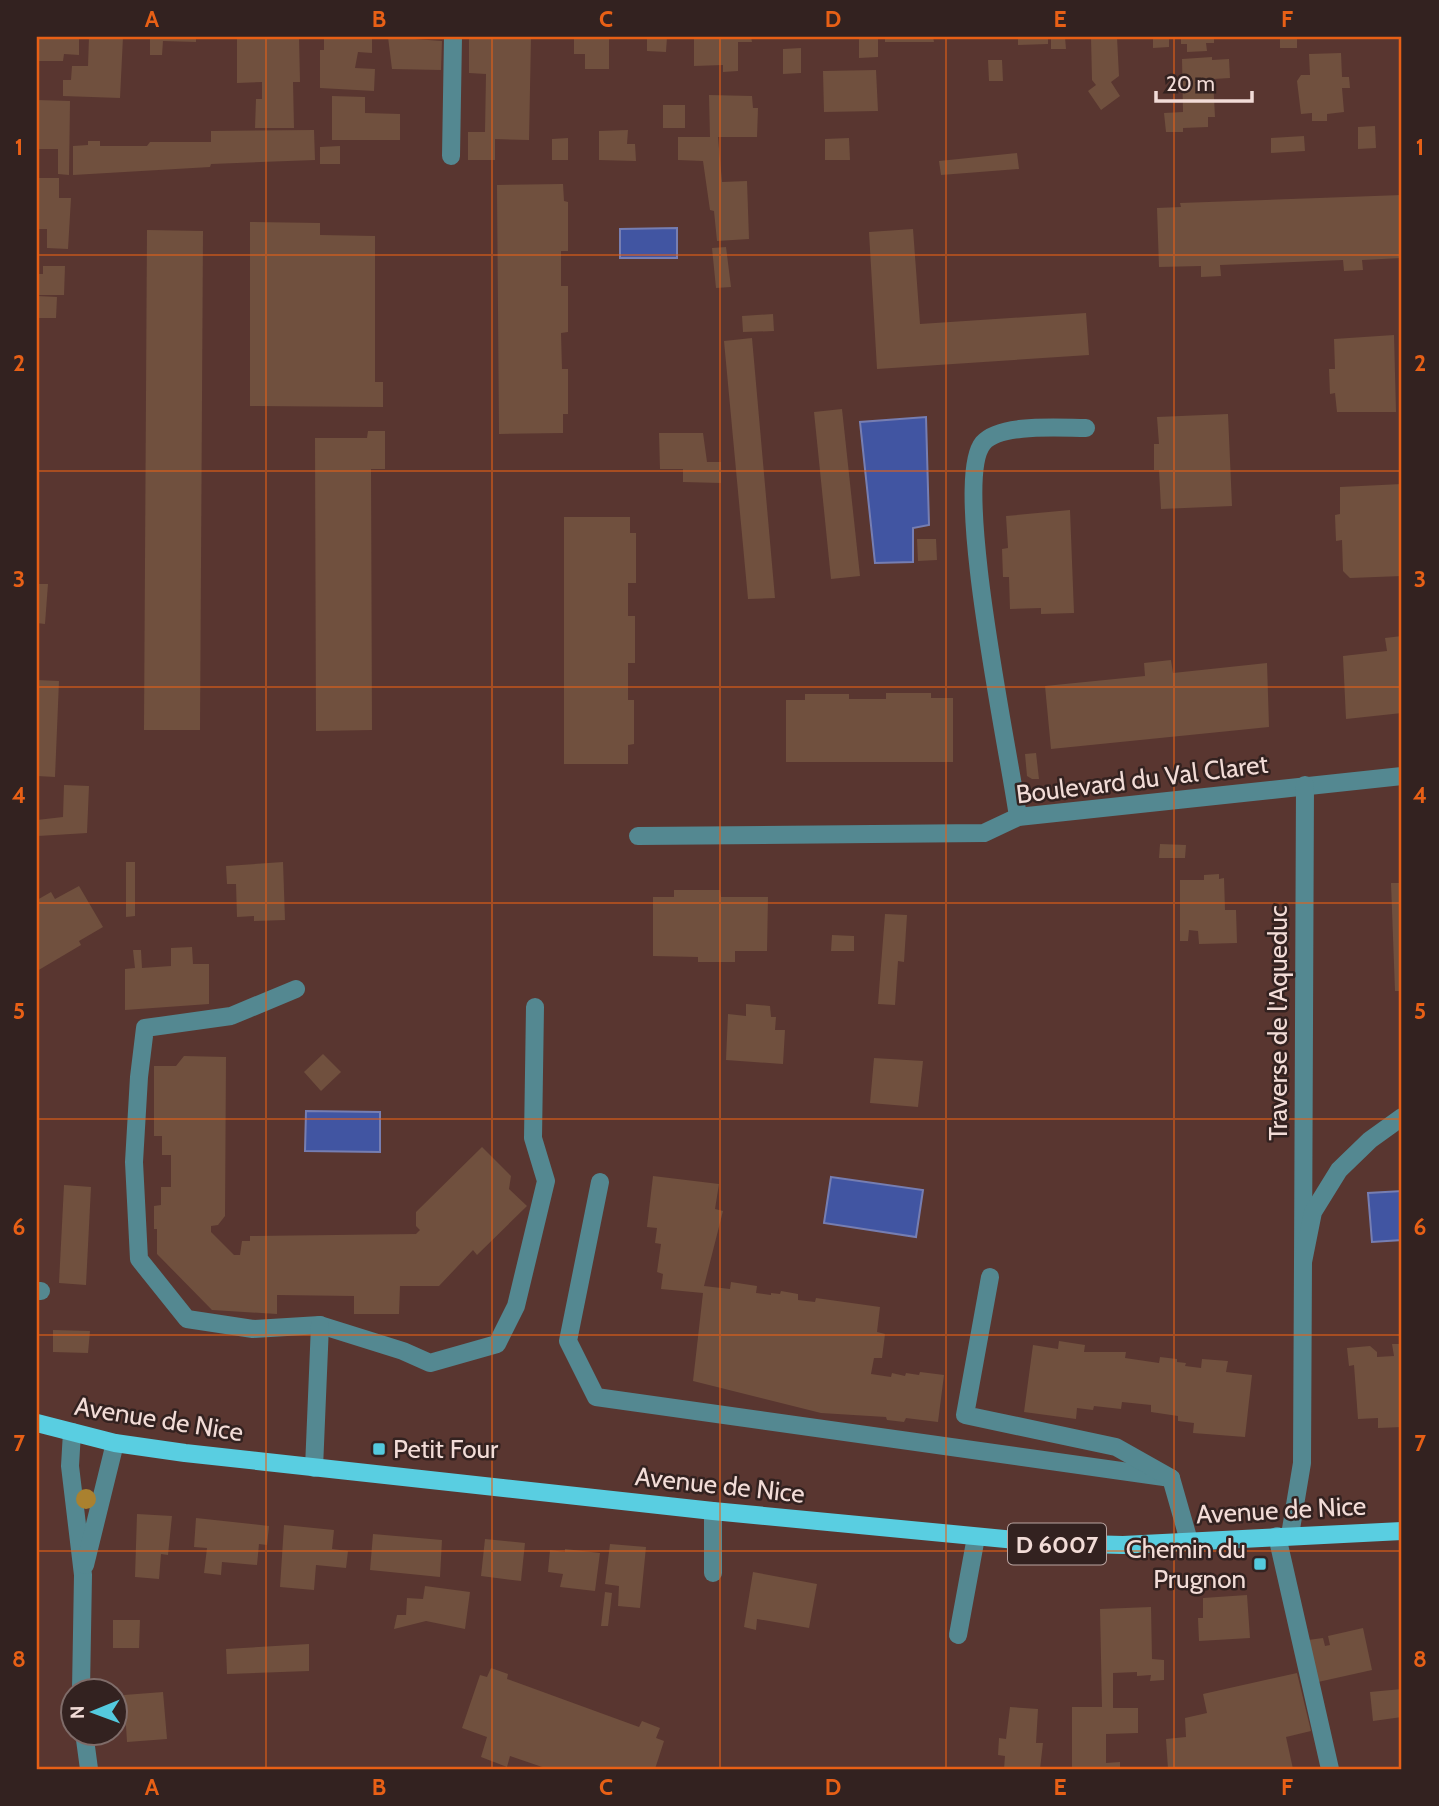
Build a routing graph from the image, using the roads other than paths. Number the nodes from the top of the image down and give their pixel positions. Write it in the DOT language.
graph roads {
  1 [pos="453,37"];
  2 [pos="451,156"];
  3 [pos="1086,428"];
  4 [pos="1402,776"];
  5 [pos="1305,785"];
  6 [pos="1018,817"];
  7 [pos="638,836"];
  8 [pos="296,989"];
  9 [pos="535,1007"];
  10 [pos="1402,1117"];
  11 [pos="600,1182"];
  12 [pos="1303,1262"];
  13 [pos="990,1277"];
  14 [pos="320,1325"];
  15 [pos="37,1423"];
  16 [pos="72,1433"];
  17 [pos="115,1443"];
  18 [pos="314,1468"];
  19 [pos="1171,1478"];
  20 [pos="713,1511"];
  21 [pos="1402,1531"];
  22 [pos="1284,1535"];
  23 [pos="976,1537"];
  24 [pos="1189,1541"];
  25 [pos="713,1573"];
  26 [pos="83,1575"];
  27 [pos="958,1635"];
  28 [pos="80,1676"];
  29 [pos="86,1746"];
  30 [pos="89,1769"];
  31 [pos="1330,1769"];
  1 -- 2 [label="street"];
  3 -- 6 [label="street"];
  4 -- 5 [label="street, Boulevard du Val Claret"];
  5 -- 6 [label="street, Boulevard du Val Claret"];
  5 -- 12 [label="street, Traverse de l'Aqueduc"];
  6 -- 7 [label="street, Boulevard du Val Claret"];
  8 -- 14 [label="street"];
  9 -- 14 [label="street"];
  10 -- 12 [label="street"];
  11 -- 19 [label="street"];
  12 -- 22 [label="street"];
  13 -- 19 [label="street"];
  14 -- 18 [label="street"];
  15 -- 16 [label="main road, Avenue de Nice / D 6007"];
  16 -- 17 [label="main road, Avenue de Nice / D 6007"];
  16 -- 26 [label="street"];
  17 -- 18 [label="main road, Avenue de Nice / D 6007"];
  17 -- 26 [label="street"];
  18 -- 20 [label="main road, Avenue de Nice / D 6007"];
  19 -- 24 [label="street"];
  20 -- 23 [label="main road, Avenue de Nice / D 6007"];
  20 -- 25 [label="street"];
  21 -- 22 [label="main road, Avenue de Nice / D 6007"];
  22 -- 24 [label="main road, Avenue de Nice / D 6007"];
  22 -- 31 [label="street"];
  23 -- 24 [label="main road, Avenue de Nice / D 6007"];
  23 -- 27 [label="street"];
  26 -- 28 [label="street"];
  29 -- 30 [label="street"];
}
